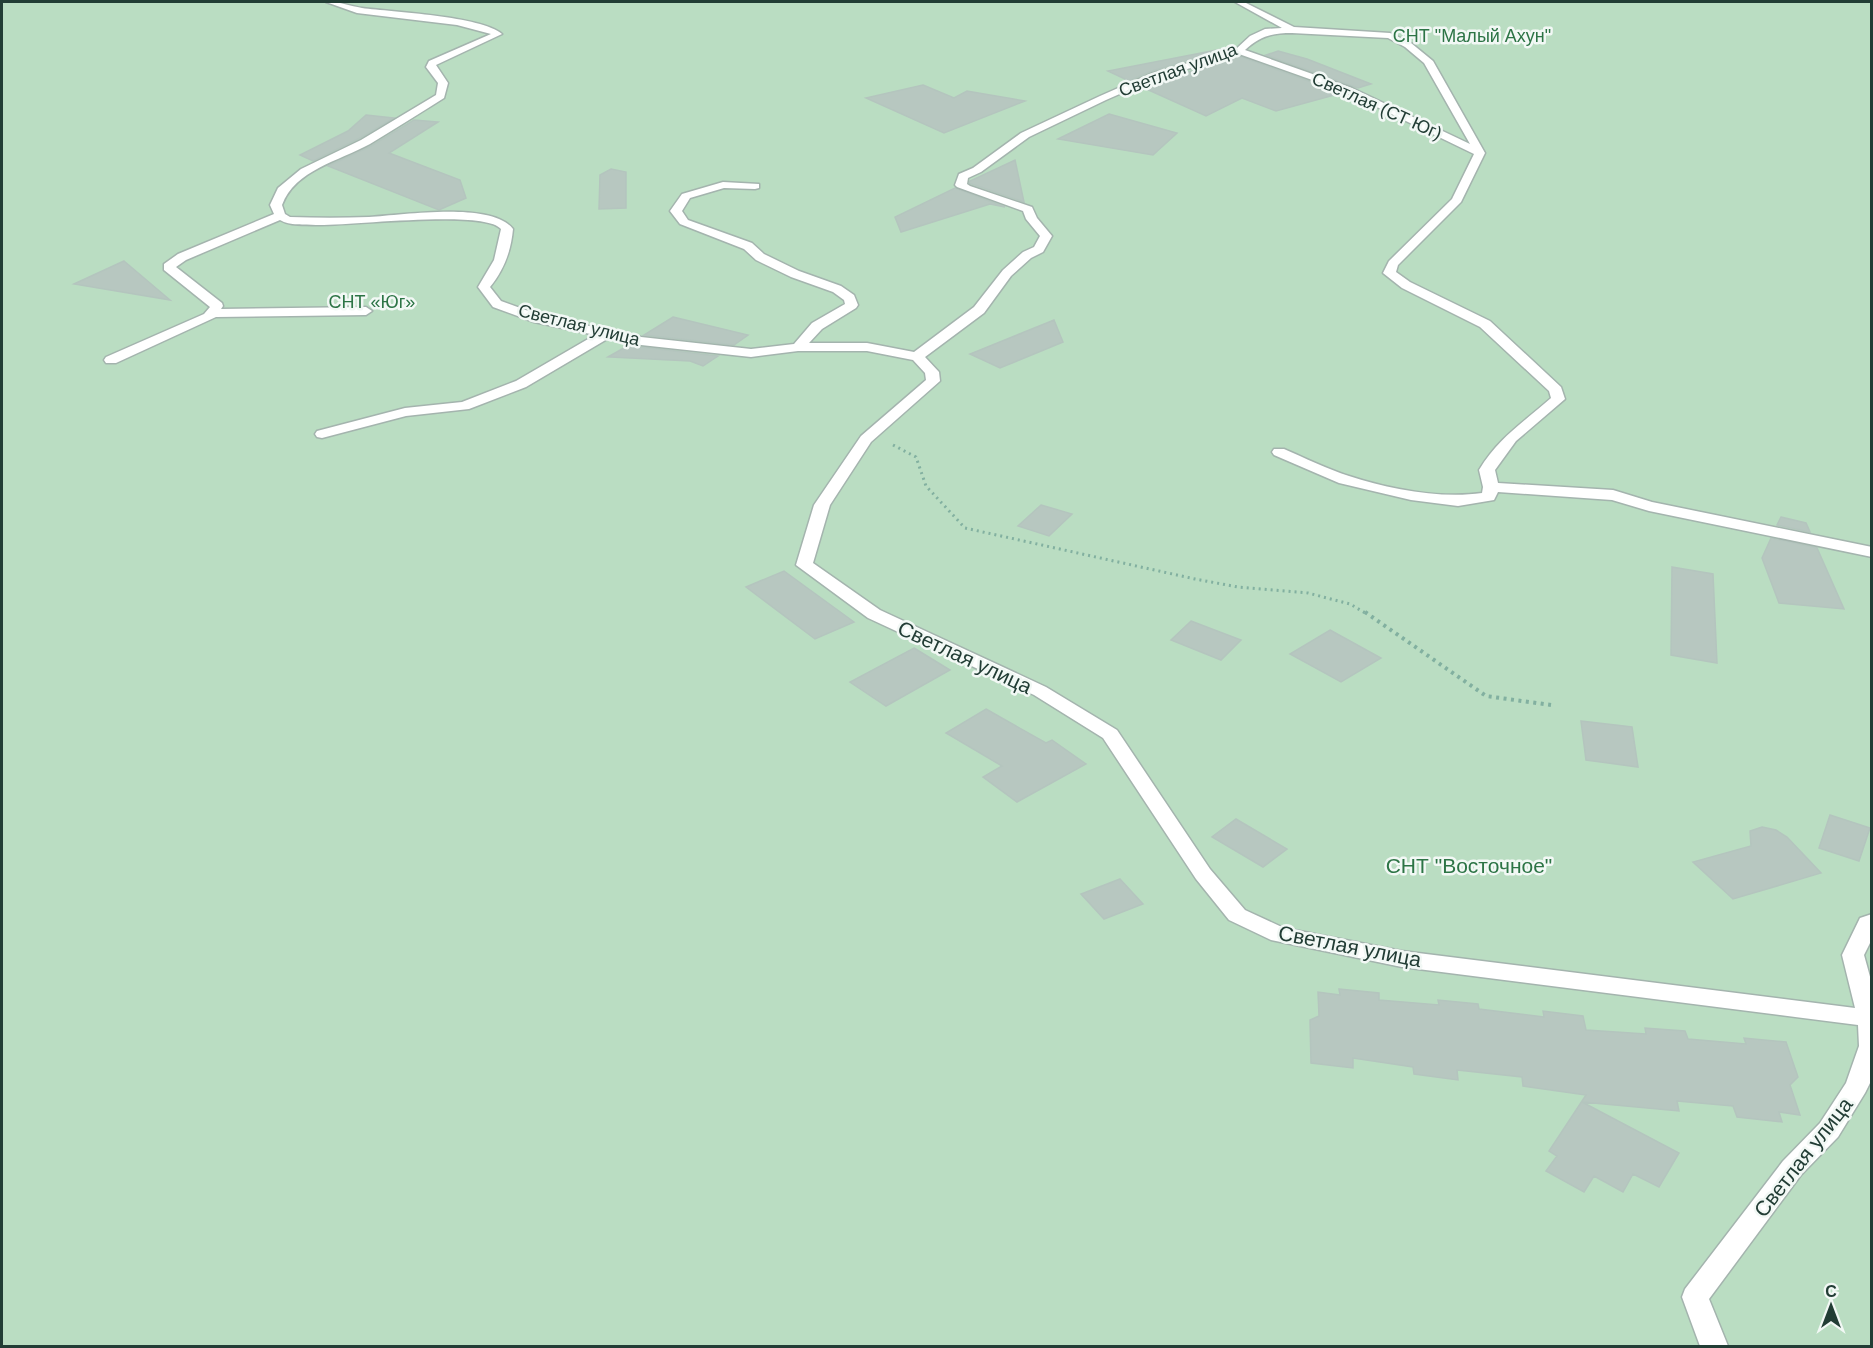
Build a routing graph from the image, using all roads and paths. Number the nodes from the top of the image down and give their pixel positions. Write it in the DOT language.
graph roads {
  1 [pos="330,2"];
  2 [pos="1239,2"];
  3 [pos="1292,30"];
  4 [pos="1239,51"];
  5 [pos="1480,153"];
  6 [pos="755,186"];
  7 [pos="280,216"];
  8 [pos="366,311"];
  9 [pos="212,314"];
  10 [pos="606,334"];
  11 [pos="798,347"];
  12 [pos="917,357"];
  13 [pos="111,360"];
  14 [pos="322,434"];
  15 [pos="866,439"];
  16 [pos="1279,452"];
  17 [pos="1491,487"];
  18 [pos="1872,552"];
  19 [pos="1551,705"];
  20 [pos="1872,921"];
  21 [pos="1869,1018"];
  22 [pos="1714,1347"];
  1 -- 7 [label="street"];
  2 -- 3 [label="street"];
  3 -- 4 [label="street, Светлая улица"];
  3 -- 5 [label="street, Светлая улица"];
  4 -- 5 [label="street, Светлая (СТ Юг)"];
  4 -- 12 [label="street, Светлая улица"];
  5 -- 17 [label="street"];
  6 -- 11 [label="street"];
  7 -- 9 [label="street"];
  7 -- 10 [label="street, Светлая улица"];
  8 -- 9 [label="street"];
  9 -- 13 [label="street"];
  10 -- 11 [label="street, Светлая улица"];
  10 -- 14 [label="street"];
  11 -- 12 [label="street, Светлая улица"];
  12 -- 15 [label="street, Светлая улица"];
  15 -- 19 [label="path"];
  15 -- 21 [label="street, Светлая улица"];
  16 -- 17 [label="street"];
  17 -- 18 [label="street"];
  20 -- 21 [label="street"];
  21 -- 22 [label="street, Светлая улица"];
}
